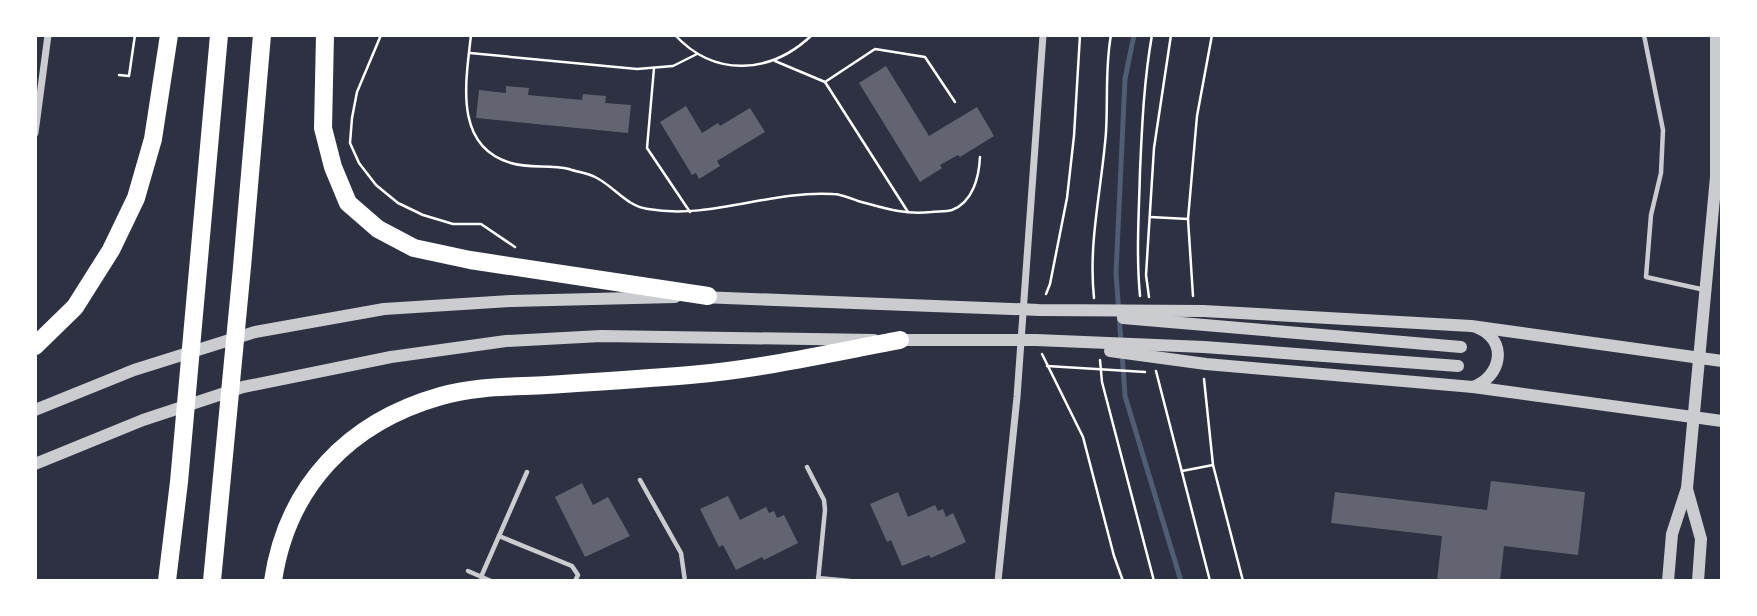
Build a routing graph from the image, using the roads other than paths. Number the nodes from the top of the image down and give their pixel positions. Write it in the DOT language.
graph roads {
  1 [pos="48,35"];
  2 [pos="169,35"];
  3 [pos="219,35"];
  4 [pos="262,35"];
  5 [pos="325,35"];
  6 [pos="1043,35"];
  7 [pos="1644,35"];
  8 [pos="1716,35"];
  9 [pos="35,133"];
  10 [pos="1706,290"];
  11 [pos="708,296"];
  12 [pos="1039,310"];
  13 [pos="1471,326"];
  14 [pos="900,340"];
  15 [pos="1036,341"];
  16 [pos="35,346"];
  17 [pos="1461,347"];
  18 [pos="1699,357"];
  19 [pos="1722,361"];
  20 [pos="1458,366"];
  21 [pos="1473,387"];
  22 [pos="35,410"];
  23 [pos="1694,417"];
  24 [pos="1722,421"];
  25 [pos="35,464"];
  26 [pos="807,467"];
  27 [pos="527,472"];
  28 [pos="640,480"];
  29 [pos="1687,488"];
  30 [pos="499,536"];
  31 [pos="468,572"];
  32 [pos="481,577"];
  33 [pos="818,579"];
  34 [pos="167,581"];
  35 [pos="212,581"];
  36 [pos="273,581"];
  37 [pos="491,581"];
  38 [pos="575,581"];
  39 [pos="685,581"];
  40 [pos="850,581"];
  41 [pos="998,581"];
  42 [pos="1668,581"];
  43 [pos="1698,581"];
  1 -- 9 [label="street"];
  2 -- 16 [label="highway"];
  3 -- 34 [label="highway"];
  4 -- 35 [label="highway"];
  5 -- 11 [label="highway"];
  6 -- 41 [label="street"];
  7 -- 10 [label="lane"];
  8 -- 10 [label="street"];
  10 -- 18 [label="street"];
  11 -- 12 [label="street"];
  11 -- 22 [label="street"];
  12 -- 13 [label="street"];
  12 -- 17 [label="street"];
  13 -- 18 [label="street"];
  13 -- 21 [label="street"];
  14 -- 15 [label="street"];
  14 -- 25 [label="street"];
  14 -- 36 [label="highway"];
  15 -- 20 [label="street"];
  15 -- 21 [label="street"];
  18 -- 19 [label="street"];
  18 -- 23 [label="street"];
  21 -- 23 [label="street"];
  23 -- 24 [label="street"];
  23 -- 29 [label="street"];
  26 -- 33 [label="lane"];
  27 -- 30 [label="lane"];
  28 -- 39 [label="lane"];
  29 -- 42 [label="street"];
  29 -- 43 [label="street"];
  30 -- 32 [label="lane"];
  30 -- 38 [label="lane"];
  31 -- 32 [label="lane"];
  32 -- 37 [label="lane"];
  33 -- 40 [label="lane"];
}
